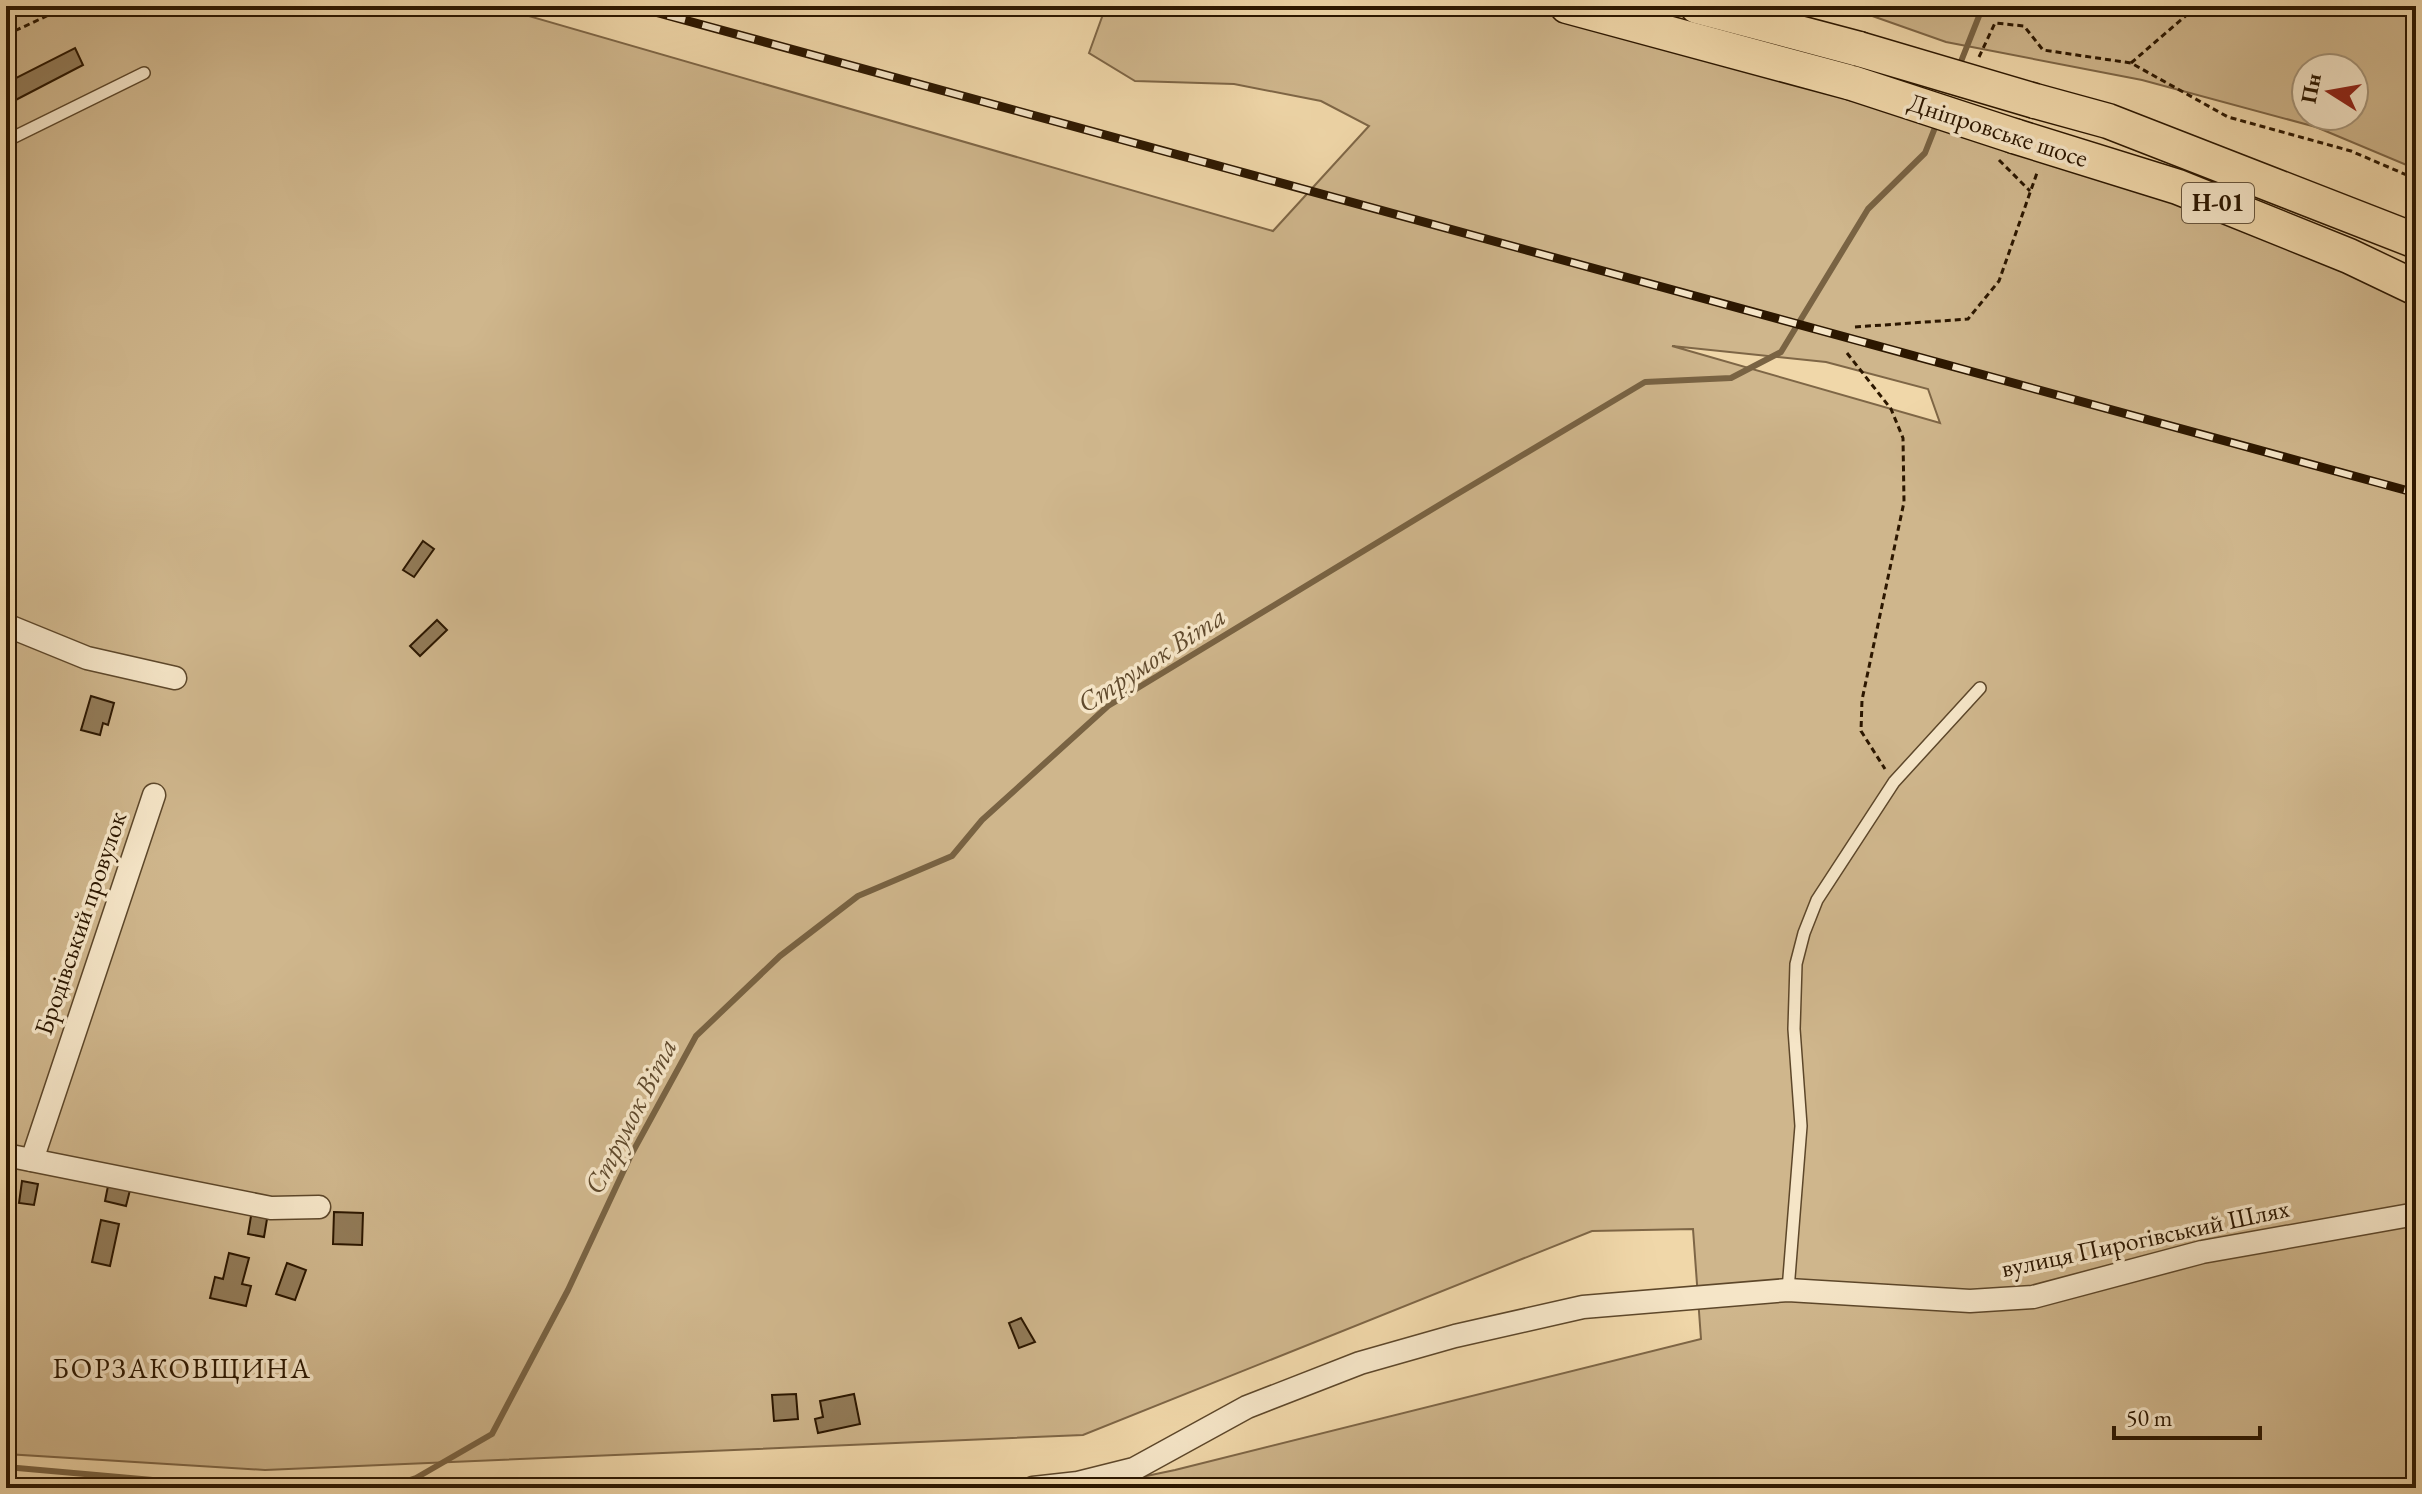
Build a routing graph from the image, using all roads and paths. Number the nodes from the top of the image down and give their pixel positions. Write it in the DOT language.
graph roads {
  1 [pos="68,6"];
  2 [pos="1567,6"];
  3 [pos="1697,6"];
  4 [pos="2197,6"];
  5 [pos="6,35"];
  6 [pos="2131,63"];
  7 [pos="1975,65"];
  8 [pos="144,73"];
  9 [pos="6,141"];
  10 [pos="2005,147"];
  11 [pos="2416,179"];
  12 [pos="2416,241"];
  13 [pos="2416,288"];
  14 [pos="1855,327"];
  15 [pos="1847,353"];
  16 [pos="6,625"];
  17 [pos="175,678"];
  18 [pos="1980,688"];
  19 [pos="1894,782"];
  20 [pos="154,795"];
  21 [pos="6,1155"];
  22 [pos="32,1160"];
  23 [pos="319,1207"];
  24 [pos="2416,1214"];
  25 [pos="1788,1290"];
  26 [pos="1033,1488"];
  1 -- 5 [label="path"];
  2 -- 10 [label="main road, Дніпровське шосе / Н-01, bridge"];
  3 -- 12 [label="main road, Дніпровське шосе / Н-01, bridge"];
  4 -- 6 [label="path"];
  6 -- 7 [label="path"];
  6 -- 11 [label="path"];
  8 -- 9 [label="lane"];
  10 -- 13 [label="main road, Дніпровське шосе / Н-01"];
  10 -- 14 [label="path"];
  15 -- 19 [label="path"];
  16 -- 17 [label="street"];
  18 -- 19 [label="lane"];
  19 -- 25 [label="lane"];
  20 -- 22 [label="street, Бродівський провулок"];
  21 -- 22 [label="street"];
  22 -- 23 [label="street"];
  24 -- 25 [label="street, вулиця Пирогівський Шлях"];
  25 -- 26 [label="street, вулиця Пирогівський Шлях"];
}
